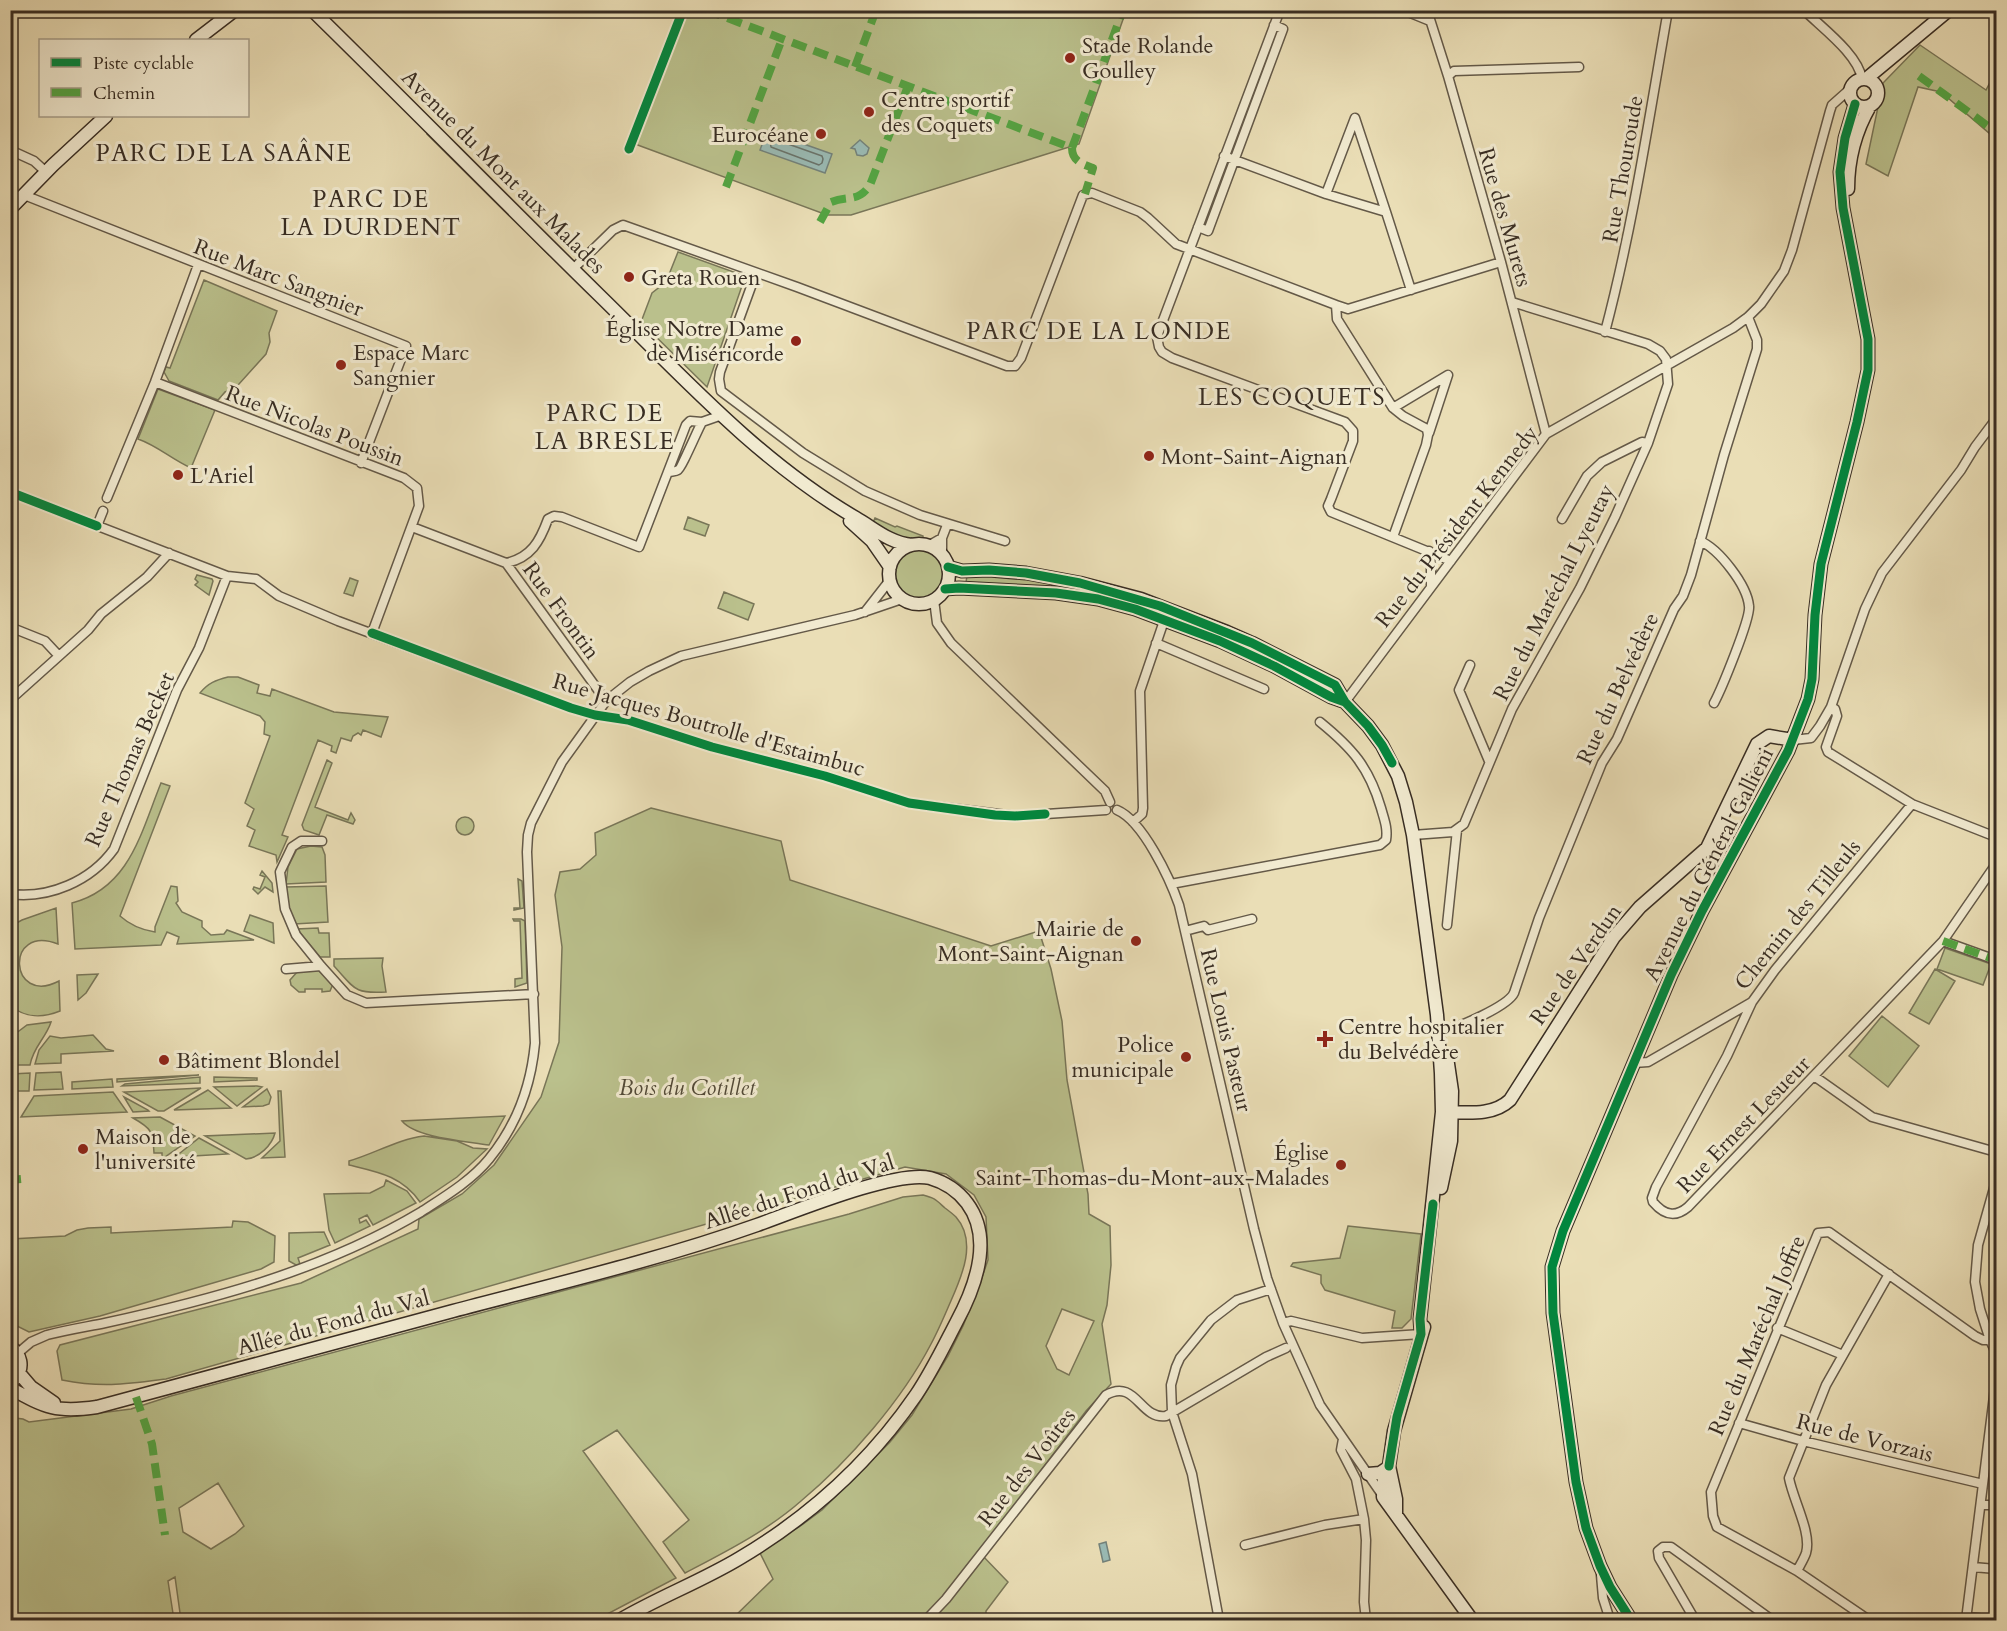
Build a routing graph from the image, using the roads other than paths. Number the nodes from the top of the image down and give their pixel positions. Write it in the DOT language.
graph roads {
  1 [pos="235,10"];
  2 [pos="312,10"];
  3 [pos="1280,10"];
  4 [pos="1403,10"];
  5 [pos="1427,10"];
  6 [pos="1668,10"];
  7 [pos="1804,10"];
  8 [pos="1949,10"];
  9 [pos="1430,21"];
  10 [pos="1274,25"];
  11 [pos="197,39"];
  12 [pos="1579,67"];
  13 [pos="1448,76"];
  14 [pos="1868,80"];
  15 [pos="1849,97"];
  16 [pos="1870,106"];
  17 [pos="105,117"];
  18 [pos="10,150"];
  19 [pos="1224,156"];
  20 [pos="1235,160"];
  21 [pos="46,172"];
  22 [pos="1326,194"];
  23 [pos="24,195"];
  24 [pos="10,209"];
  25 [pos="1386,212"];
  26 [pos="1198,227"];
  27 [pos="1190,248"];
  28 [pos="1501,262"];
  29 [pos="198,265"];
  30 [pos="573,269"];
  31 [pos="756,273"];
  32 [pos="1411,290"];
  33 [pos="1512,302"];
  34 [pos="1336,305"];
  35 [pos="1863,306"];
  36 [pos="1748,317"];
  37 [pos="1605,332"];
  38 [pos="1667,365"];
  39 [pos="155,382"];
  40 [pos="1393,408"];
  41 [pos="722,415"];
  42 [pos="1996,419"];
  43 [pos="1546,434"];
  44 [pos="1428,435"];
  45 [pos="1648,443"];
  46 [pos="361,463"];
  47 [pos="10,492"];
  48 [pos="107,498"];
  49 [pos="829,502"];
  50 [pos="103,511"];
  51 [pos="1562,519"];
  52 [pos="97,525"];
  53 [pos="947,525"];
  54 [pos="412,527"];
  55 [pos="1393,537"];
  56 [pos="942,538"];
  57 [pos="1005,541"];
  58 [pos="1700,541"];
  59 [pos="912,545"];
  60 [pos="928,546"];
  61 [pos="1429,551"];
  62 [pos="169,554"];
  63 [pos="942,555"];
  64 [pos="1451,561"];
  65 [pos="506,563"];
  66 [pos="948,567"];
  67 [pos="890,574"];
  68 [pos="227,576"];
  69 [pos="1431,585"];
  70 [pos="945,589"];
  71 [pos="902,599"];
  72 [pos="934,600"];
  73 [pos="865,612"];
  74 [pos="1166,614"];
  75 [pos="10,627"];
  76 [pos="372,633"];
  77 [pos="1156,643"];
  78 [pos="59,656"];
  79 [pos="1470,665"];
  80 [pos="1264,689"];
  81 [pos="10,700"];
  82 [pos="606,700"];
  83 [pos="1345,702"];
  84 [pos="1714,703"];
  85 [pos="1831,707"];
  86 [pos="595,715"];
  87 [pos="1320,722"];
  88 [pos="1793,740"];
  89 [pos="1489,761"];
  90 [pos="1912,804"];
  91 [pos="1108,806"];
  92 [pos="1133,822"];
  93 [pos="1457,830"];
  94 [pos="1413,835"];
  95 [pos="1996,837"];
  96 [pos="322,842"];
  97 [pos="1996,864"];
  98 [pos="1171,885"];
  99 [pos="10,894"];
  100 [pos="1252,919"];
  101 [pos="1447,925"];
  102 [pos="1185,931"];
  103 [pos="1943,941"];
  104 [pos="1996,960"];
  105 [pos="321,966"];
  106 [pos="286,969"];
  107 [pos="534,994"];
  108 [pos="1752,1002"];
  109 [pos="1437,1015"];
  110 [pos="1442,1031"];
  111 [pos="1634,1063"];
  112 [pos="1814,1076"];
  113 [pos="1447,1112"];
  114 [pos="1996,1152"];
  115 [pos="1996,1181"];
  116 [pos="1889,1274"];
  117 [pos="1271,1289"];
  118 [pos="1283,1323"];
  119 [pos="1777,1328"];
  120 [pos="1421,1334"];
  121 [pos="1990,1340"];
  122 [pos="1287,1348"];
  123 [pos="14,1349"];
  124 [pos="1996,1353"];
  125 [pos="1843,1355"];
  126 [pos="19,1373"];
  127 [pos="1996,1380"];
  128 [pos="10,1383"];
  129 [pos="10,1388"];
  130 [pos="72,1410"];
  131 [pos="1172,1412"];
  132 [pos="1739,1423"];
  133 [pos="1343,1439"];
  134 [pos="1803,1441"];
  135 [pos="1387,1468"];
  136 [pos="1368,1474"];
  137 [pos="1983,1484"];
  138 [pos="1383,1497"];
  139 [pos="1981,1505"];
  140 [pos="1996,1505"];
  141 [pos="1396,1515"];
  142 [pos="1364,1519"];
  143 [pos="1245,1545"];
  144 [pos="1600,1566"];
  145 [pos="1973,1567"];
  146 [pos="1996,1569"];
  147 [pos="1797,1570"];
  148 [pos="1966,1619"];
  149 [pos="620,1620"];
  150 [pos="926,1620"];
  151 [pos="1219,1620"];
  152 [pos="1366,1620"];
  153 [pos="1472,1620"];
  154 [pos="1610,1620"];
  155 [pos="1631,1620"];
  156 [pos="1695,1620"];
  157 [pos="1772,1620"];
  158 [pos="1869,1620"];
  159 [pos="1995,1620"];
  1 -- 11 [label="street"];
  2 -- 30 [label="street, Avenue du Mont aux Malades"];
  3 -- 10 [label="street"];
  4 -- 9 [label="street"];
  5 -- 9 [label="street, Rue des Murets"];
  6 -- 37 [label="street, Rue Thouroude"];
  7 -- 14 [label="street"];
  8 -- 14 [label="street"];
  9 -- 13 [label="street, Rue des Murets"];
  10 -- 19 [label="street"];
  10 -- 20 [label="street"];
  12 -- 13 [label="street"];
  13 -- 28 [label="street, Rue des Murets"];
  14 -- 15 [label="street"];
  14 -- 16 [label="street"];
  15 -- 16 [label="street"];
  15 -- 35 [label="street, Avenue du Général Gallieni"];
  15 -- 36 [label="street, Rue du Président Kennedy"];
  16 -- 35 [label="street, Avenue du Général Gallieni"];
  17 -- 21 [label="street"];
  18 -- 21 [label="street"];
  19 -- 20 [label="street"];
  19 -- 26 [label="street"];
  20 -- 22 [label="street"];
  20 -- 26 [label="street"];
  21 -- 23 [label="street"];
  22 -- 25 [label="street"];
  22 -- 25 [label="street"];
  23 -- 24 [label="street"];
  23 -- 29 [label="street, Rue Marc Sangnier"];
  25 -- 32 [label="street"];
  26 -- 27 [label="street"];
  27 -- 31 [label="street"];
  27 -- 34 [label="street"];
  27 -- 55 [label="street"];
  28 -- 32 [label="street"];
  28 -- 33 [label="street, Rue des Murets"];
  29 -- 39 [label="street"];
  29 -- 46 [label="street, Rue Marc Sangnier"];
  30 -- 31 [label="street"];
  30 -- 41 [label="street, Avenue du Mont aux Malades"];
  31 -- 53 [label="street"];
  32 -- 34 [label="street"];
  33 -- 37 [label="street"];
  33 -- 43 [label="street, Rue des Murets"];
  34 -- 40 [label="street"];
  35 -- 88 [label="street, Avenue du Général Gallieni"];
  36 -- 38 [label="street, Rue du Président Kennedy"];
  36 -- 58 [label="street, Rue du Belvédère"];
  37 -- 38 [label="street"];
  38 -- 43 [label="street, Rue du Président Kennedy"];
  38 -- 45 [label="street, Rue du Maréchal Lyeutay"];
  39 -- 46 [label="street, Rue Nicolas Poussin"];
  39 -- 48 [label="street"];
  40 -- 44 [label="street"];
  40 -- 44 [label="street"];
  41 -- 49 [label="street, Avenue du Mont aux Malades"];
  41 -- 65 [label="street"];
  42 -- 85 [label="street"];
  43 -- 64 [label="street, Rue du Président Kennedy"];
  44 -- 55 [label="street"];
  45 -- 51 [label="street"];
  45 -- 89 [label="street, Rue du Maréchal Lyeutay"];
  46 -- 54 [label="street, Rue Nicolas Poussin"];
  47 -- 52 [label="street, Rue Jacques Boutrolle d'Estaimbuc"];
  49 -- 59 [label="street, Avenue du Mont aux Malades"];
  49 -- 67 [label="street, Avenue du Mont aux Malades"];
  50 -- 52 [label="street"];
  52 -- 62 [label="street, Rue Jacques Boutrolle d'Estaimbuc"];
  53 -- 56 [label="street"];
  53 -- 57 [label="street"];
  54 -- 65 [label="street, Rue Frontin"];
  54 -- 76 [label="street, Rue Nicolas Poussin"];
  55 -- 61 [label="street"];
  56 -- 60 [label="street"];
  56 -- 63 [label="street"];
  58 -- 84 [label="street"];
  58 -- 110 [label="street, Rue du Belvédère"];
  59 -- 60 [label="street"];
  59 -- 67 [label="street"];
  60 -- 63 [label="street"];
  61 -- 64 [label="street"];
  61 -- 69 [label="street"];
  62 -- 68 [label="street, Rue Jacques Boutrolle d'Estaimbuc"];
  62 -- 78 [label="street"];
  63 -- 66 [label="street"];
  64 -- 69 [label="street, Rue du Président Kennedy"];
  65 -- 82 [label="street, Rue Frontin"];
  66 -- 70 [label="street"];
  66 -- 74 [label="street"];
  67 -- 71 [label="street"];
  67 -- 73 [label="street"];
  68 -- 76 [label="street, Rue Jacques Boutrolle d'Estaimbuc"];
  68 -- 99 [label="street, Rue Thomas Becket"];
  69 -- 83 [label="street, Rue du Président Kennedy"];
  70 -- 72 [label="street"];
  70 -- 74 [label="street"];
  71 -- 72 [label="street"];
  71 -- 73 [label="street"];
  72 -- 91 [label="street"];
  73 -- 82 [label="street"];
  74 -- 77 [label="street"];
  74 -- 83 [label="street"];
  75 -- 78 [label="street"];
  76 -- 86 [label="street, Rue Jacques Boutrolle d'Estaimbuc"];
  77 -- 80 [label="street"];
  77 -- 92 [label="street"];
  78 -- 81 [label="street"];
  79 -- 89 [label="street"];
  82 -- 86 [label="street"];
  83 -- 94 [label="street"];
  85 -- 88 [label="street"];
  85 -- 90 [label="street"];
  86 -- 91 [label="street, Rue Jacques Boutrolle d'Estaimbuc"];
  86 -- 107 [label="street"];
  87 -- 98 [label="street"];
  88 -- 111 [label="street, Avenue du Général Gallieni"];
  88 -- 113 [label="street, Rue de Verdun"];
  89 -- 93 [label="street, Rue du Maréchal Lyeutay"];
  90 -- 95 [label="street"];
  90 -- 108 [label="street, Chemin des Tilleuls"];
  91 -- 92 [label="street, Rue Louis Pasteur"];
  92 -- 98 [label="street, Rue Louis Pasteur"];
  93 -- 94 [label="street"];
  93 -- 101 [label="street, Rue du Maréchal Lyeutay"];
  94 -- 109 [label="street"];
  96 -- 105 [label="street"];
  97 -- 103 [label="street, Rue Ernest Lesueur"];
  98 -- 102 [label="street, Rue Louis Pasteur"];
  100 -- 102 [label="street"];
  102 -- 117 [label="street, Rue Louis Pasteur"];
  103 -- 104 [label="street"];
  103 -- 112 [label="street, Rue Ernest Lesueur"];
  105 -- 106 [label="street"];
  105 -- 107 [label="street"];
  107 -- 123 [label="street"];
  108 -- 111 [label="street, Chemin des Tilleuls"];
  108 -- 112 [label="street, Rue Ernest Lesueur"];
  109 -- 110 [label="street"];
  109 -- 113 [label="street"];
  110 -- 113 [label="street"];
  111 -- 144 [label="street, Avenue du Général Gallieni"];
  112 -- 114 [label="street"];
  113 -- 120 [label="street"];
  113 -- 120 [label="street"];
  115 -- 121 [label="street"];
  116 -- 119 [label="street, Rue du Maréchal Joffre"];
  116 -- 121 [label="street, Rue du Maréchal Joffre"];
  116 -- 125 [label="street"];
  117 -- 118 [label="street, Rue Louis Pasteur"];
  117 -- 131 [label="street"];
  118 -- 120 [label="street"];
  118 -- 133 [label="street, Rue Louis Pasteur"];
  119 -- 125 [label="street"];
  119 -- 132 [label="street, Rue du Maréchal Joffre"];
  120 -- 135 [label="street"];
  121 -- 124 [label="street"];
  122 -- 131 [label="street"];
  123 -- 126 [label="street"];
  125 -- 134 [label="street"];
  126 -- 128 [label="street"];
  126 -- 130 [label="street"];
  127 -- 137 [label="street"];
  129 -- 130 [label="street, Allée du Fond du Val"];
  130 -- 149 [label="street, Allée du Fond du Val"];
  131 -- 150 [label="street, Rue des Voûtes"];
  131 -- 151 [label="street"];
  132 -- 134 [label="street, Rue de Vorzais"];
  132 -- 147 [label="street, Rue du Maréchal Joffre"];
  133 -- 136 [label="street, Rue Louis Pasteur"];
  133 -- 142 [label="street"];
  134 -- 137 [label="street, Rue de Vorzais"];
  134 -- 147 [label="street"];
  135 -- 136 [label="street"];
  135 -- 138 [label="street"];
  135 -- 141 [label="street"];
  136 -- 138 [label="street, Rue Louis Pasteur"];
  137 -- 139 [label="street"];
  138 -- 141 [label="street"];
  139 -- 140 [label="street"];
  139 -- 145 [label="street"];
  141 -- 153 [label="street"];
  142 -- 143 [label="street"];
  142 -- 152 [label="street"];
  144 -- 154 [label="street"];
  144 -- 155 [label="street, Avenue du Général Gallieni"];
  145 -- 146 [label="street"];
  145 -- 148 [label="street"];
  147 -- 158 [label="street"];
  148 -- 159 [label="street"];
  156 -- 157 [label="street"];
}
